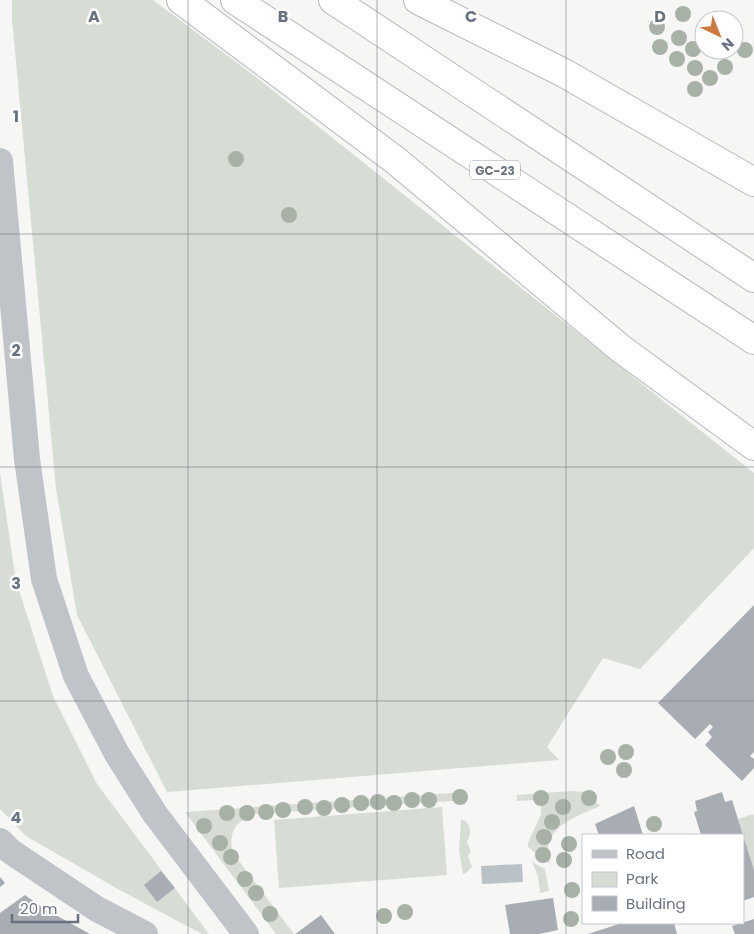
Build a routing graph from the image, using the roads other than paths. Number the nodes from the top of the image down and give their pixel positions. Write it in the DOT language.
graph roads {
  1 [pos="181,0"];
  2 [pos="235,0"];
  3 [pos="333,0"];
  4 [pos="418,0"];
  5 [pos="0,161"];
  6 [pos="754,182"];
  7 [pos="754,278"];
  8 [pos="754,340"];
  9 [pos="750,445"];
  10 [pos="0,841"];
  11 [pos="145,934"];
  12 [pos="246,934"];
  1 -- 9 [label="highway"];
  2 -- 8 [label="highway, GC-23"];
  3 -- 7 [label="highway"];
  4 -- 6 [label="highway"];
  5 -- 12 [label="street"];
  10 -- 11 [label="street"];
}
